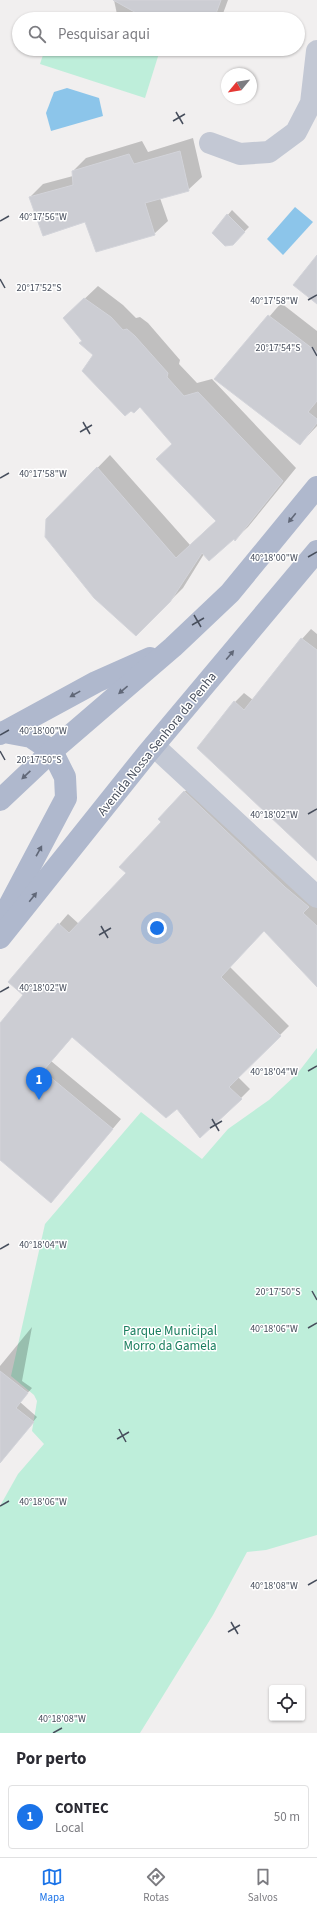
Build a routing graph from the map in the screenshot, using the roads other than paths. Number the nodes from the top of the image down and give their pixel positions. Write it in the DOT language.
graph roads {
  1 [pos="317,51"];
  2 [pos="210,143"];
  3 [pos="317,488"];
  4 [pos="317,551"];
  5 [pos="173,647"];
  6 [pos="2,733"];
  7 [pos="154,746"];
  8 [pos="52,751"];
  9 [pos="0,800"];
  10 [pos="317,897"];
  11 [pos="0,922"];
  12 [pos="0,938"];
  1 -- 2 [label="street"];
  3 -- 5 [label="main road, one-way"];
  7 -- 4 [label="main road, Avenida Nossa Senhora da Penha, one-way"];
  5 -- 6 [label="main road, one-way"];
  5 -- 8 [label="main road, one-way"];
  6 -- 8 [label="main road"];
  7 -- 10 [label="street"];
  12 -- 7 [label="main road, Avenida Nossa Senhora da Penha, one-way"];
  8 -- 9 [label="main road, one-way"];
  11 -- 8 [label="main road, one-way"];
}
